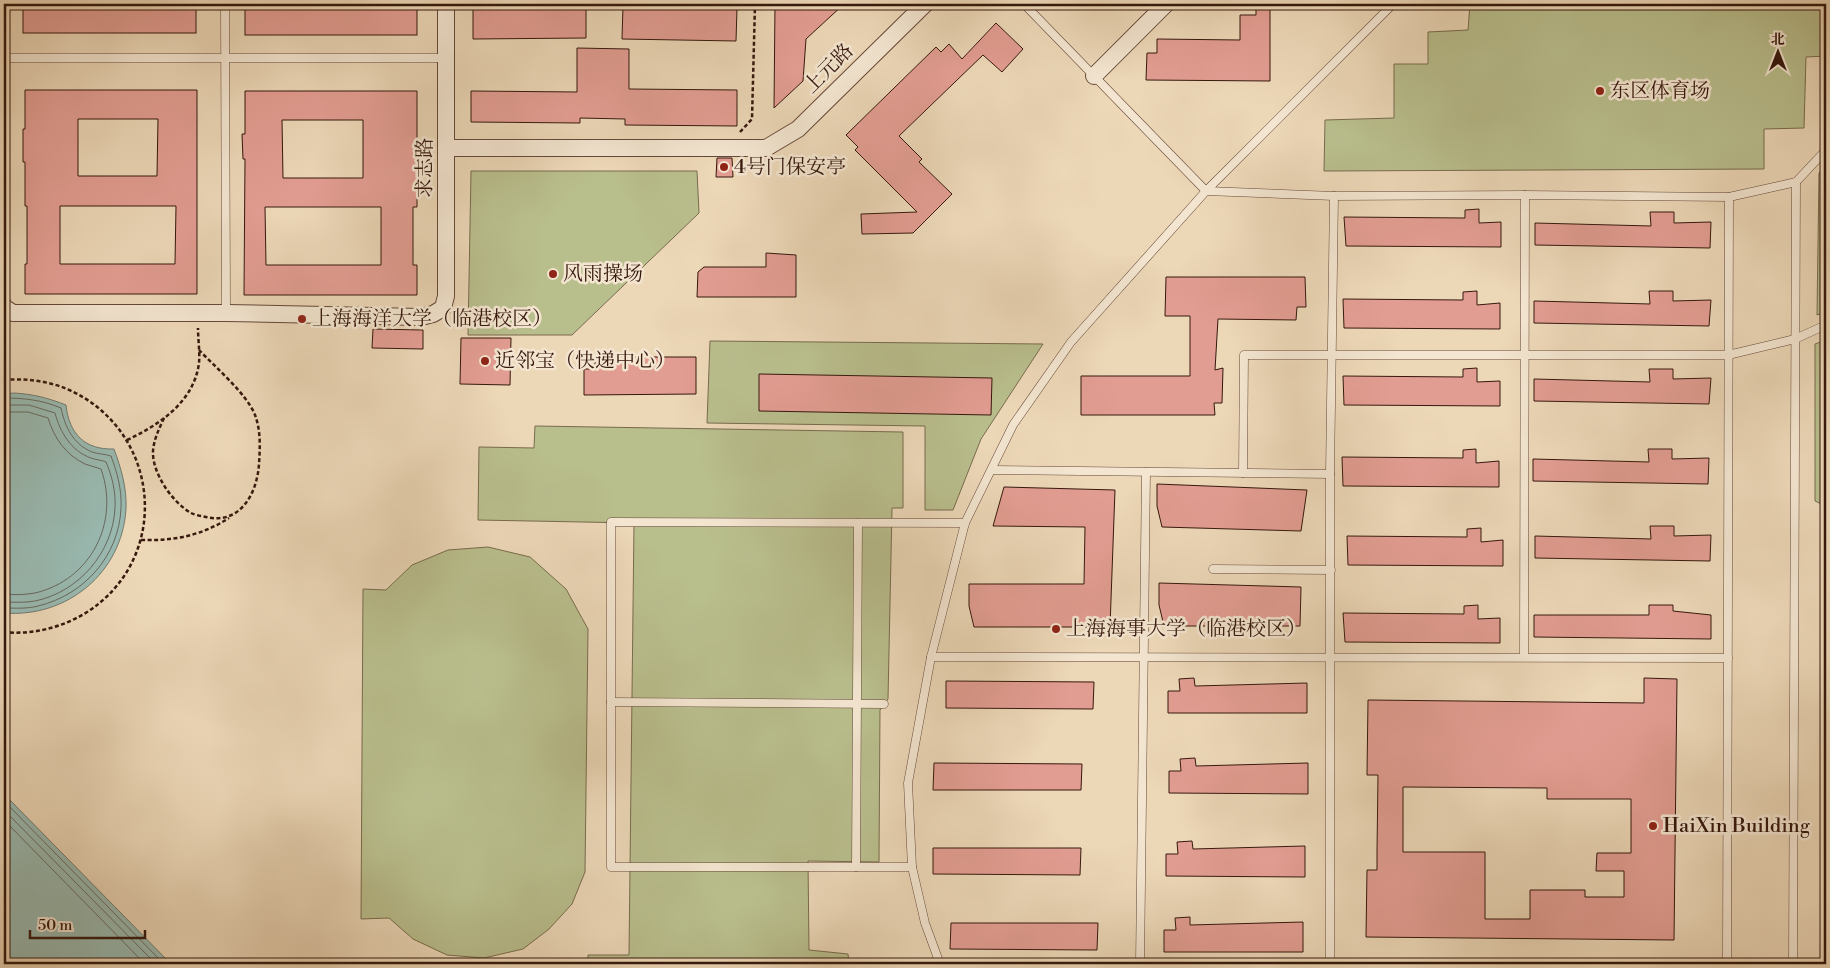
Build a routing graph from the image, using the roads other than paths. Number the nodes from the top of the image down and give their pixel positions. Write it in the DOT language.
graph roads {
  1 [pos="225,4"];
  2 [pos="446,4"];
  3 [pos="925,4"];
  4 [pos="1024,4"];
  5 [pos="1166,4"];
  6 [pos="1394,4"];
  7 [pos="4,58"];
  8 [pos="446,58"];
  9 [pos="225,59"];
  10 [pos="1094,76"];
  11 [pos="446,148"];
  12 [pos="1826,150"];
  13 [pos="1796,182"];
  14 [pos="1206,190"];
  15 [pos="1525,195"];
  16 [pos="1334,196"];
  17 [pos="1729,197"];
  18 [pos="8,309"];
  19 [pos="226,313"];
  20 [pos="1826,324"];
  21 [pos="1795,339"];
  22 [pos="1332,354"];
  23 [pos="1525,355"];
  24 [pos="1728,355"];
  25 [pos="992,470"];
  26 [pos="1146,472"];
  27 [pos="1243,473"];
  28 [pos="1330,474"];
  29 [pos="858,523"];
  30 [pos="965,523"];
  31 [pos="1213,569"];
  32 [pos="1331,570"];
  33 [pos="931,657"];
  34 [pos="1331,657"];
  35 [pos="1524,657"];
  36 [pos="1728,658"];
  37 [pos="1144,659"];
  38 [pos="611,702"];
  39 [pos="856,704"];
  40 [pos="884,704"];
  41 [pos="856,868"];
  42 [pos="912,868"];
  43 [pos="940,964"];
  44 [pos="1140,964"];
  45 [pos="1330,964"];
  46 [pos="1727,964"];
  47 [pos="1793,964"];
  1 -- 9 [label="lane"];
  2 -- 8 [label="street, 求志路"];
  3 -- 11 [label="street, 上元路"];
  4 -- 10 [label="lane"];
  5 -- 10 [label="street"];
  6 -- 14 [label="lane"];
  7 -- 9 [label="lane"];
  8 -- 9 [label="lane"];
  8 -- 11 [label="street, 求志路"];
  9 -- 19 [label="lane"];
  10 -- 14 [label="lane"];
  11 -- 19 [label="street, 求志路"];
  12 -- 13 [label="lane"];
  13 -- 17 [label="lane"];
  13 -- 21 [label="lane"];
  14 -- 16 [label="lane"];
  14 -- 25 [label="lane"];
  15 -- 16 [label="lane"];
  15 -- 17 [label="lane"];
  15 -- 23 [label="lane"];
  16 -- 22 [label="lane"];
  17 -- 24 [label="lane"];
  18 -- 19 [label="street"];
  20 -- 21 [label="lane"];
  21 -- 24 [label="lane"];
  21 -- 47 [label="lane"];
  22 -- 23 [label="lane"];
  22 -- 27 [label="lane"];
  22 -- 28 [label="lane"];
  23 -- 24 [label="lane"];
  23 -- 35 [label="lane"];
  24 -- 36 [label="lane"];
  25 -- 26 [label="lane"];
  25 -- 30 [label="lane"];
  26 -- 27 [label="lane"];
  26 -- 37 [label="lane"];
  27 -- 28 [label="lane"];
  28 -- 32 [label="lane"];
  29 -- 30 [label="lane"];
  29 -- 38 [label="lane"];
  29 -- 39 [label="lane"];
  30 -- 33 [label="lane"];
  31 -- 32 [label="lane"];
  32 -- 34 [label="lane"];
  33 -- 37 [label="lane"];
  33 -- 42 [label="lane"];
  34 -- 35 [label="lane"];
  34 -- 37 [label="lane"];
  34 -- 45 [label="lane"];
  35 -- 36 [label="lane"];
  36 -- 46 [label="lane"];
  37 -- 44 [label="lane"];
  38 -- 39 [label="lane"];
  38 -- 41 [label="lane"];
  39 -- 40 [label="lane"];
  39 -- 41 [label="lane"];
  41 -- 42 [label="lane"];
  42 -- 43 [label="lane"];
}
